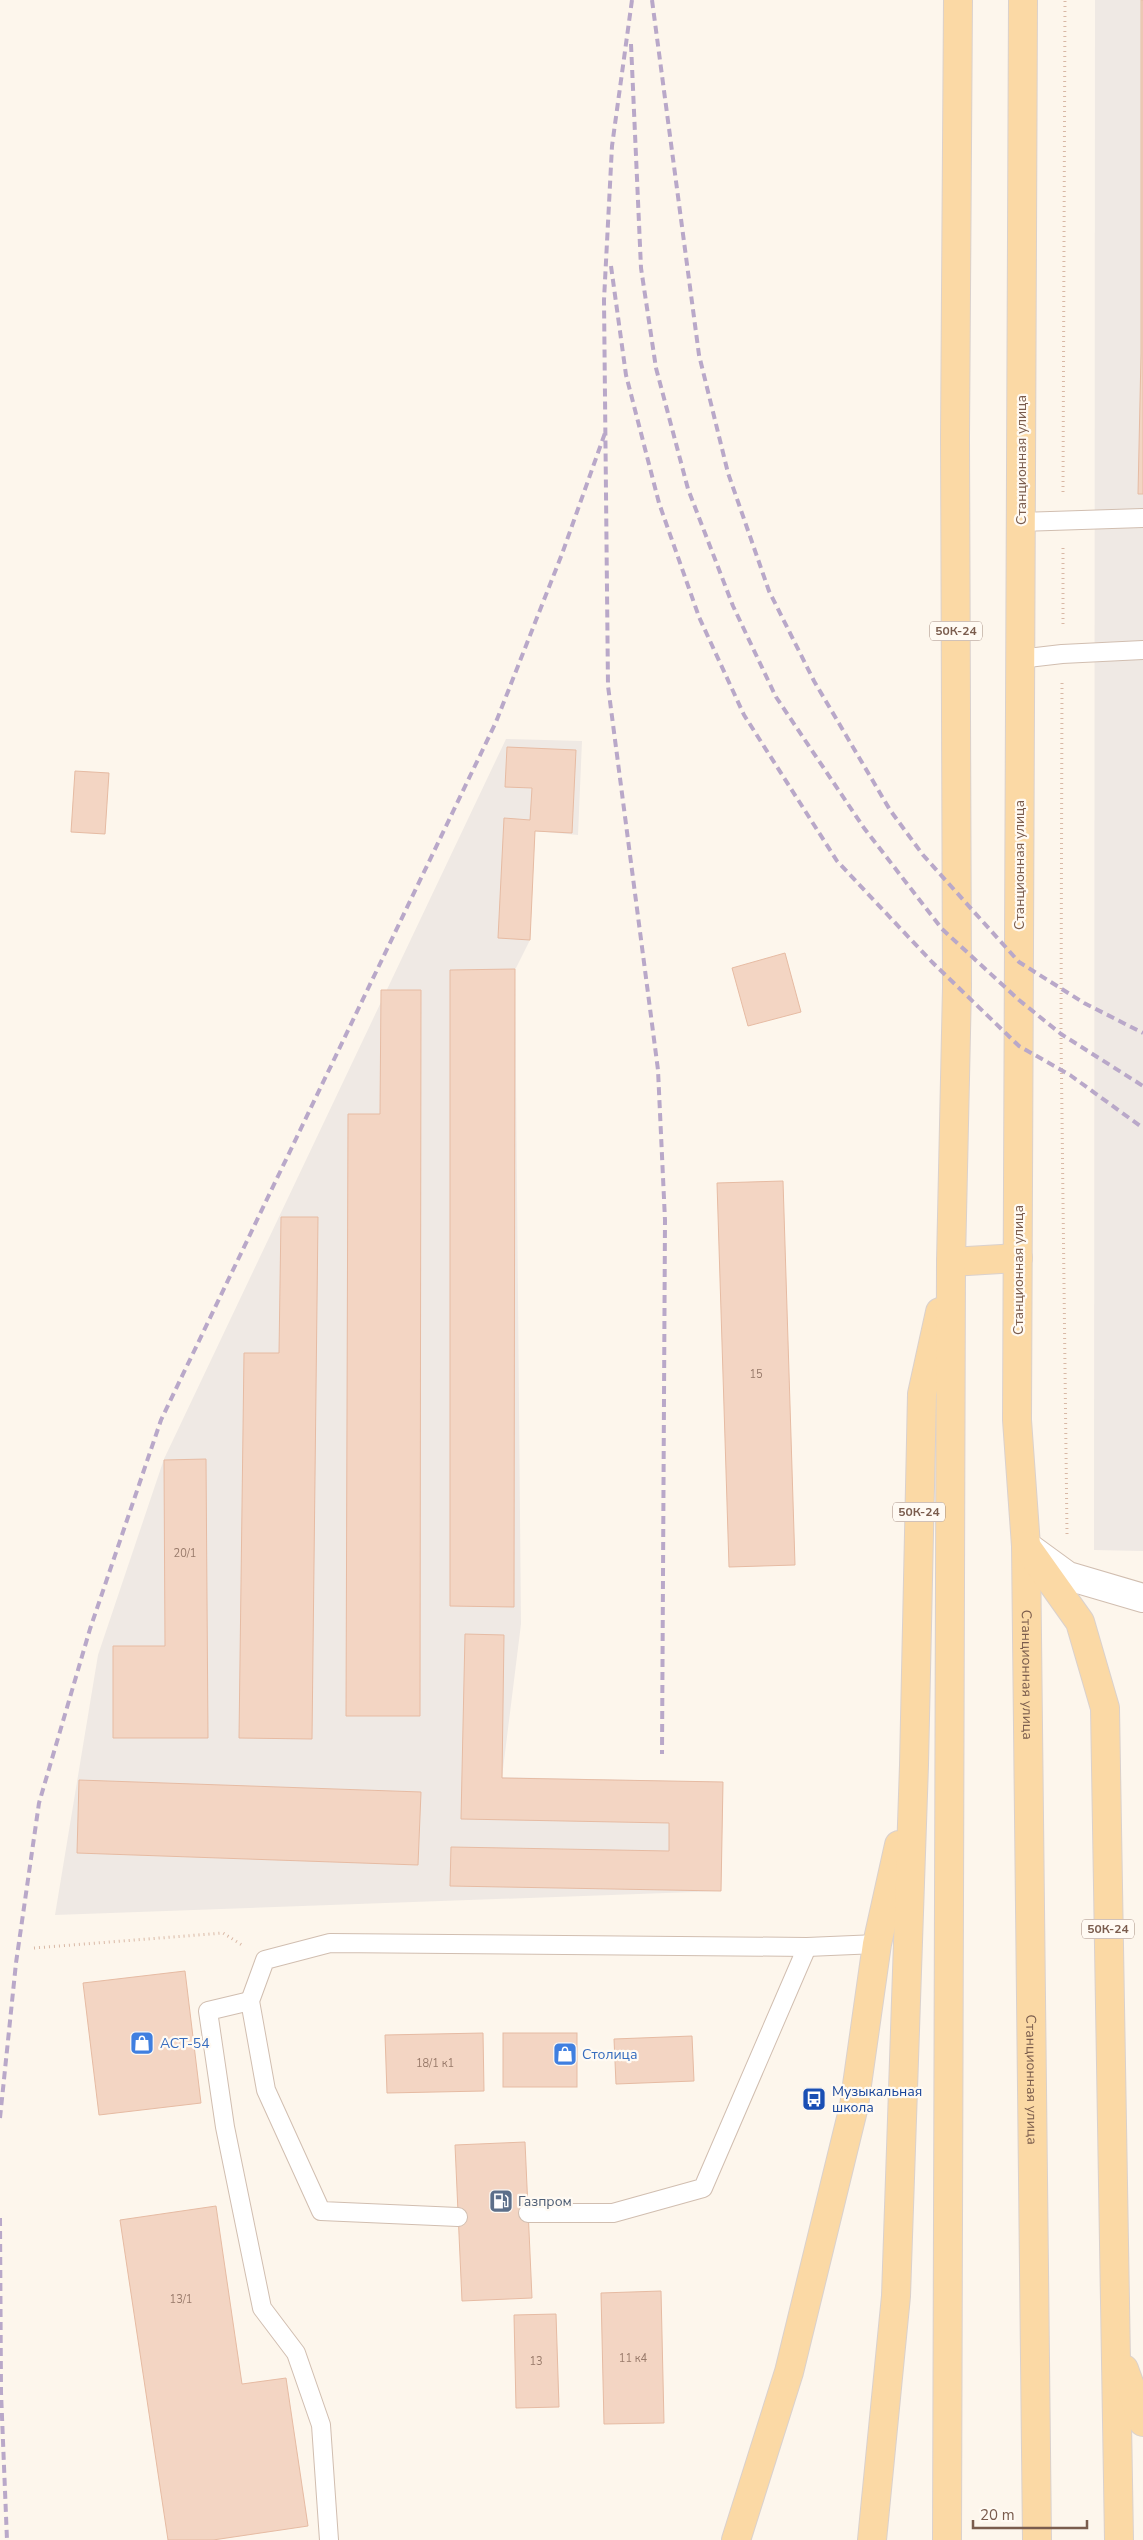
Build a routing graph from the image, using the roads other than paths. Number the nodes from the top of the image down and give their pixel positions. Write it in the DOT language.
graph roads {
  1 [pos="958,0"];
  2 [pos="1023,0"];
  3 [pos="1143,518"];
  4 [pos="1020,522"];
  5 [pos="1143,650"];
  6 [pos="1019,659"];
  7 [pos="1018,1258"];
  8 [pos="952,1262"];
  9 [pos="1026,1546"];
  10 [pos="1143,1598"];
  11 [pos="914,1765"];
  12 [pos="877,1944"];
  13 [pos="806,1947"];
  14 [pos="250,2001"];
  15 [pos="528,2213"];
  16 [pos="458,2217"];
  17 [pos="1114,2334"];
  18 [pos="1143,2422"];
  19 [pos="329,2540"];
  20 [pos="736,2540"];
  21 [pos="872,2540"];
  22 [pos="947,2540"];
  23 [pos="1037,2540"];
  24 [pos="1119,2540"];
  1 -- 8 [label="main road, 50К-24"];
  2 -- 4 [label="main road, Станционная улица"];
  3 -- 4 [label="lane"];
  4 -- 6 [label="main road, Станционная улица"];
  5 -- 6 [label="lane"];
  6 -- 7 [label="main road, Станционная улица"];
  7 -- 8 [label="main road"];
  7 -- 9 [label="main road, Станционная улица"];
  8 -- 11 [label="main road, 50К-24"];
  8 -- 22 [label="main road"];
  9 -- 10 [label="street"];
  9 -- 17 [label="main road, 50К-24"];
  9 -- 23 [label="main road, Станционная улица"];
  11 -- 12 [label="main road, 50К-24"];
  11 -- 21 [label="main road"];
  12 -- 13 [label="lane"];
  12 -- 20 [label="main road, 50К-24"];
  13 -- 14 [label="lane"];
  13 -- 15 [label="lane"];
  14 -- 16 [label="lane"];
  14 -- 19 [label="lane"];
  17 -- 18 [label="main road, 50К-24"];
  17 -- 24 [label="main road"];
}
